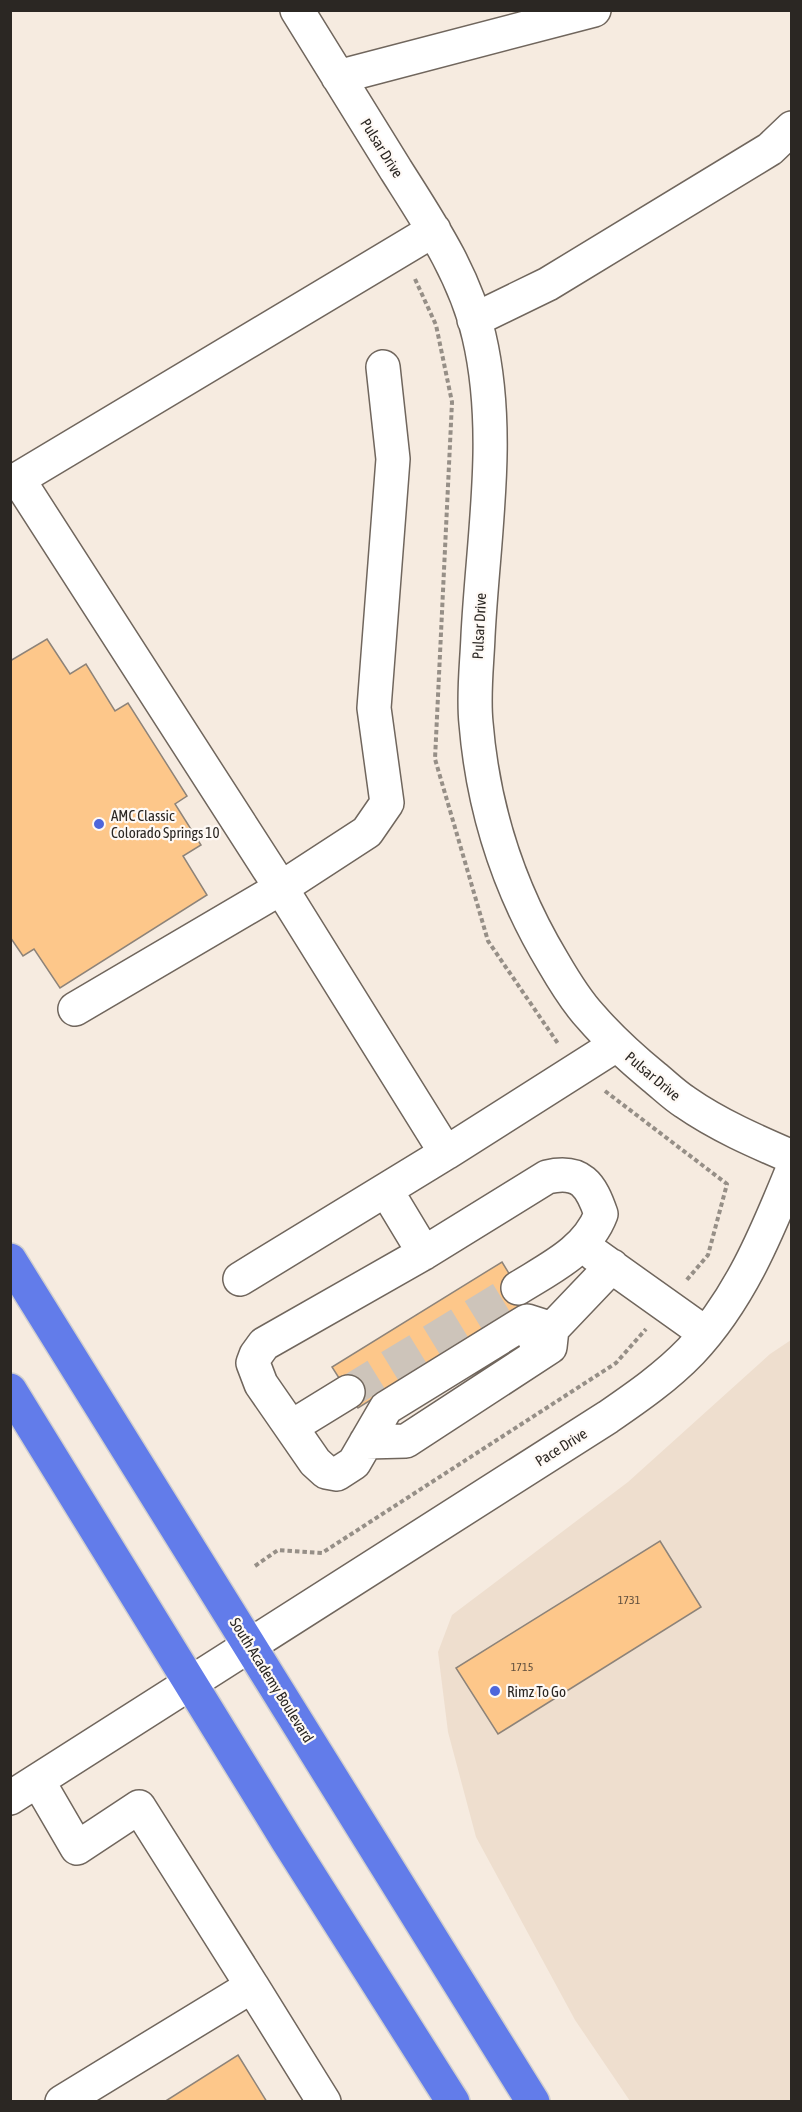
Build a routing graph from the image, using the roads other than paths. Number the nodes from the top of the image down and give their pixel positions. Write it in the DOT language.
graph roads {
  1 [pos="297,10"];
  2 [pos="594,10"];
  3 [pos="338,77"];
  4 [pos="792,128"];
  5 [pos="434,230"];
  6 [pos="474,320"];
  7 [pos="383,367"];
  8 [pos="281,888"];
  9 [pos="75,1009"];
  10 [pos="616,1045"];
  11 [pos="446,1154"];
  12 [pos="792,1157"];
  13 [pos="792,1171"];
  14 [pos="386,1190"];
  15 [pos="581,1245"];
  16 [pos="424,1253"];
  17 [pos="10,1260"];
  18 [pos="612,1266"];
  19 [pos="240,1279"];
  20 [pos="518,1288"];
  21 [pos="705,1333"];
  22 [pos="10,1390"];
  23 [pos="348,1392"];
  24 [pos="291,1428"];
  25 [pos="250,1645"];
  26 [pos="191,1684"];
  27 [pos="38,1781"];
  28 [pos="10,1798"];
  29 [pos="252,1986"];
  30 [pos="62,2102"];
  31 [pos="324,2102"];
  32 [pos="453,2102"];
  33 [pos="533,2102"];
  1 -- 3 [label="street, Pulsar Drive"];
  2 -- 3 [label="street"];
  3 -- 5 [label="street, Pulsar Drive"];
  4 -- 6 [label="street"];
  5 -- 6 [label="street, Pulsar Drive"];
  5 -- 8 [label="street"];
  6 -- 10 [label="street, Pulsar Drive"];
  7 -- 8 [label="street"];
  8 -- 9 [label="street"];
  8 -- 11 [label="street"];
  10 -- 11 [label="street"];
  10 -- 12 [label="street, Pulsar Drive"];
  11 -- 14 [label="street"];
  13 -- 21 [label="street, Pace Drive"];
  14 -- 16 [label="street"];
  14 -- 19 [label="street"];
  15 -- 16 [label="street"];
  15 -- 18 [label="street"];
  15 -- 20 [label="street"];
  16 -- 24 [label="street"];
  17 -- 25 [label="highway, South Academy Boulevard"];
  18 -- 21 [label="street"];
  18 -- 24 [label="street"];
  21 -- 25 [label="street, Pace Drive"];
  22 -- 26 [label="highway"];
  23 -- 24 [label="street"];
  25 -- 26 [label="street, Pace Drive"];
  25 -- 33 [label="highway, South Academy Boulevard"];
  26 -- 27 [label="street, Pace Drive"];
  26 -- 32 [label="highway"];
  27 -- 28 [label="street, Pace Drive"];
  27 -- 29 [label="street"];
  29 -- 30 [label="street"];
  29 -- 31 [label="street"];
}
